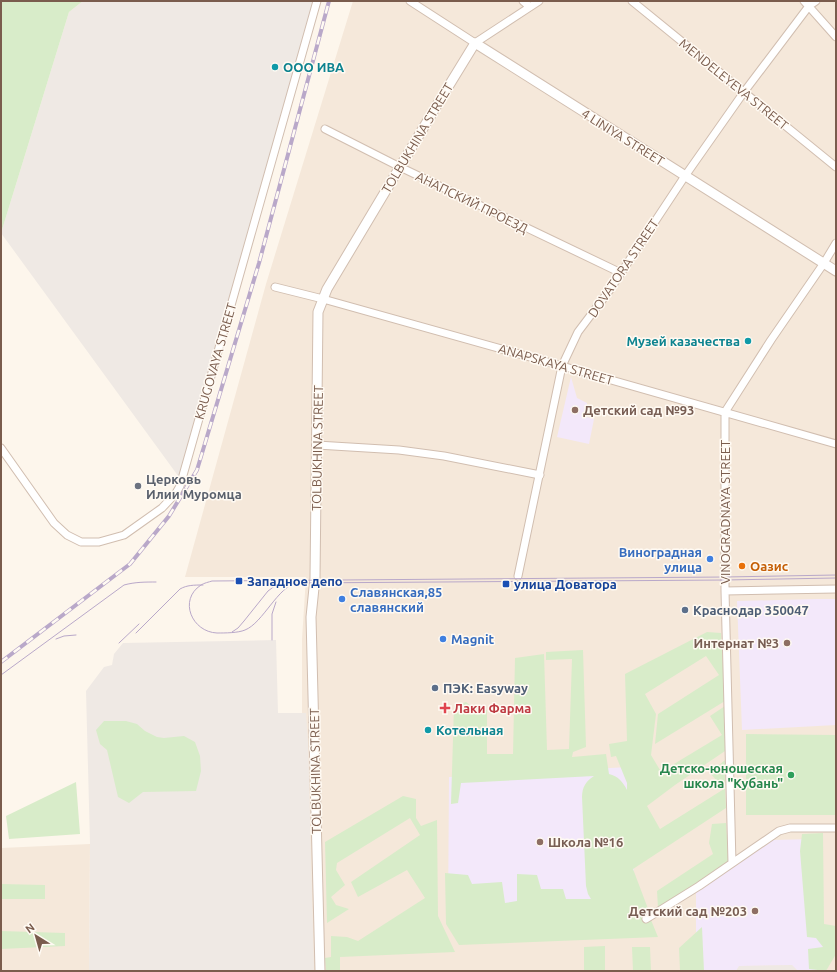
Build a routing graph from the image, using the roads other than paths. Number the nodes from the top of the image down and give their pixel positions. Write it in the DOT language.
graph roads {
  1 [pos="317,1"];
  2 [pos="410,1"];
  3 [pos="523,1"];
  4 [pos="539,1"];
  5 [pos="632,1"];
  6 [pos="816,1"];
  7 [pos="807,3"];
  8 [pos="530,7"];
  9 [pos="836,37"];
  10 [pos="475,43"];
  11 [pos="744,92"];
  12 [pos="325,129"];
  13 [pos="400,167"];
  14 [pos="836,167"];
  15 [pos="685,176"];
  16 [pos="836,243"];
  17 [pos="824,263"];
  18 [pos="836,271"];
  19 [pos="620,273"];
  20 [pos="275,287"];
  21 [pos="323,299"];
  22 [pos="562,366"];
  23 [pos="725,412"];
  24 [pos="836,444"];
  25 [pos="317,446"];
  26 [pos="1,448"];
  27 [pos="540,475"];
  28 [pos="518,576"];
  29 [pos="836,590"];
  30 [pos="725,591"];
  31 [pos="836,828"];
  32 [pos="732,864"];
  33 [pos="646,919"];
  34 [pos="320,971"];
  1 -- 26 [label="street, KRUGOVAYA STREET"];
  2 -- 10 [label="street, 4 LINIYA STREET"];
  3 -- 8 [label="street"];
  4 -- 8 [label="street, TOLBUKHINA STREET"];
  5 -- 11 [label="street, MENDELEYEVA STREET"];
  6 -- 7 [label="street, DOVATORA STREET"];
  7 -- 9 [label="street"];
  7 -- 11 [label="street, DOVATORA STREET"];
  8 -- 10 [label="street, TOLBUKHINA STREET"];
  10 -- 13 [label="street, TOLBUKHINA STREET"];
  10 -- 15 [label="street, 4 LINIYA STREET"];
  11 -- 14 [label="street, MENDELEYEVA STREET"];
  11 -- 15 [label="street, DOVATORA STREET"];
  12 -- 13 [label="street, АНАПСКИЙ ПРОЕЗД"];
  13 -- 19 [label="street, АНАПСКИЙ ПРОЕЗД"];
  13 -- 21 [label="street, TOLBUKHINA STREET"];
  15 -- 17 [label="street, 4 LINIYA STREET"];
  15 -- 19 [label="street, DOVATORA STREET"];
  16 -- 17 [label="street"];
  17 -- 18 [label="street, 4 LINIYA STREET"];
  17 -- 23 [label="street"];
  19 -- 22 [label="street, DOVATORA STREET"];
  20 -- 21 [label="street, ANAPSKAYA STREET"];
  21 -- 22 [label="street, ANAPSKAYA STREET"];
  21 -- 25 [label="street, TOLBUKHINA STREET"];
  22 -- 23 [label="street, ANAPSKAYA STREET"];
  22 -- 27 [label="street, DOVATORA STREET"];
  23 -- 24 [label="street, ANAPSKAYA STREET"];
  23 -- 30 [label="street, VINOGRADNAYA STREET"];
  25 -- 27 [label="street"];
  25 -- 34 [label="street, TOLBUKHINA STREET"];
  27 -- 28 [label="street, DOVATORA STREET"];
  29 -- 30 [label="street"];
  30 -- 32 [label="street, VINOGRADNAYA STREET"];
  31 -- 32 [label="street"];
  32 -- 33 [label="street"];
}
